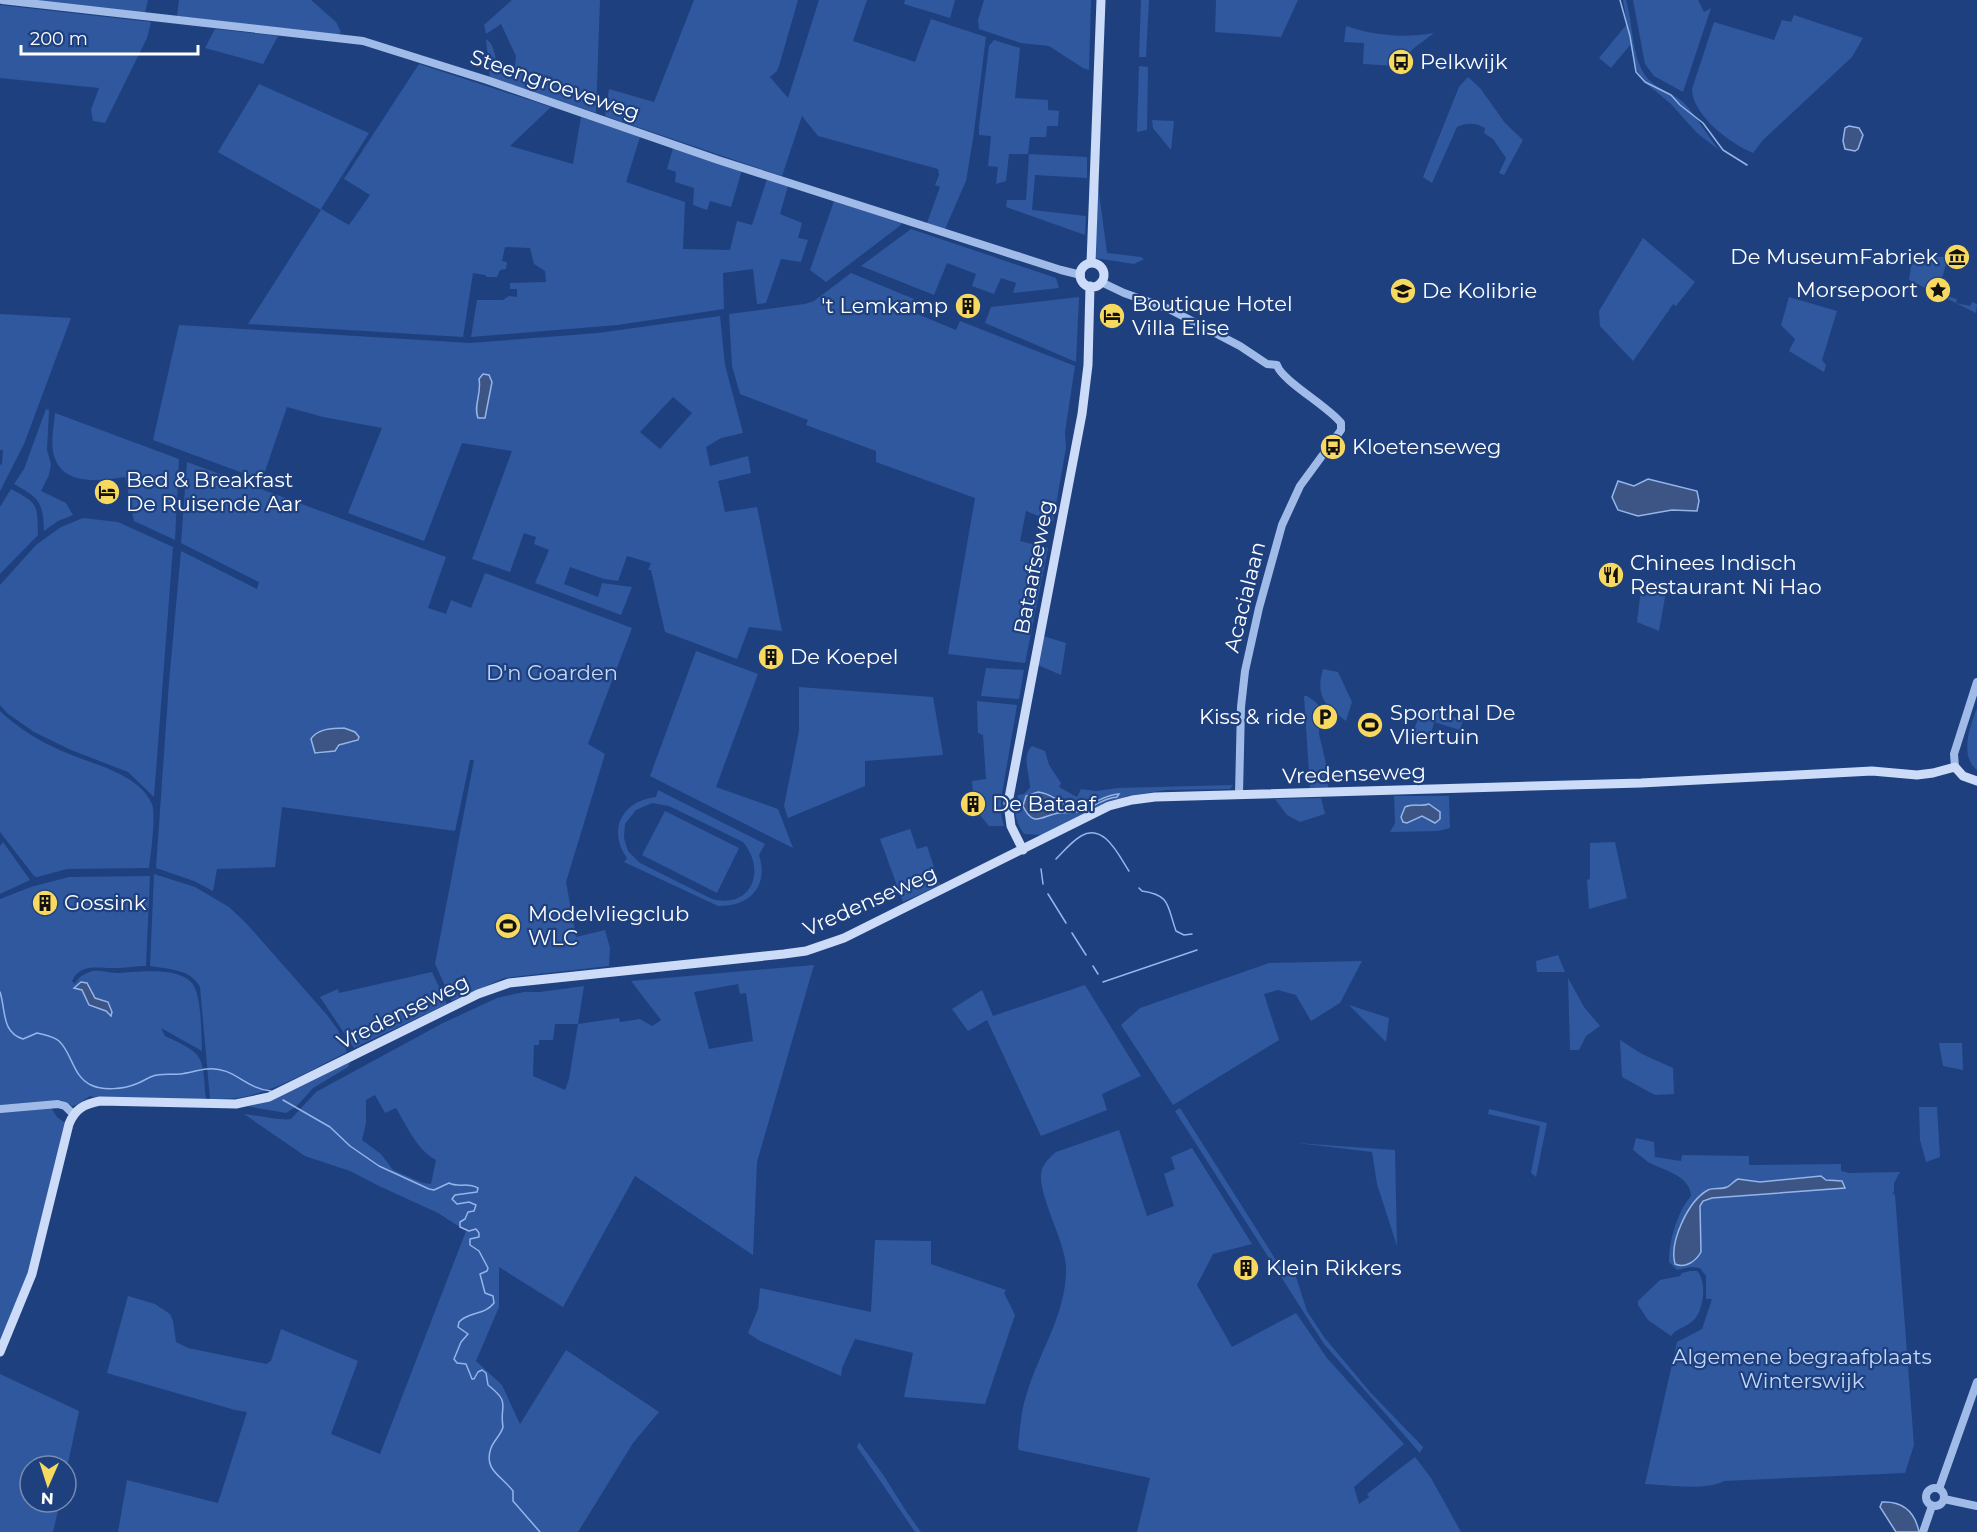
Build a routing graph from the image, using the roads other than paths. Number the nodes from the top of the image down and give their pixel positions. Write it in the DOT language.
graph roads {
  1 [pos="2,0"];
  2 [pos="1101,0"];
  3 [pos="1091,263"];
  4 [pos="1081,275"];
  5 [pos="1101,282"];
  6 [pos="1090,286"];
  7 [pos="1977,682"];
  8 [pos="1955,767"];
  9 [pos="1977,781"];
  10 [pos="1239,794"];
  11 [pos="1023,850"];
  12 [pos="0,1109"];
  13 [pos="73,1114"];
  14 [pos="0,1352"];
  15 [pos="1977,1382"];
  16 [pos="1939,1489"];
  17 [pos="1944,1499"];
  18 [pos="1932,1506"];
  19 [pos="1977,1506"];
  20 [pos="1923,1532"];
  1 -- 4 [label="street, Steengroeveweg"];
  2 -- 3 [label="main road"];
  3 -- 4 [label="main road"];
  3 -- 5 [label="main road"];
  4 -- 6 [label="main road"];
  5 -- 6 [label="main road"];
  5 -- 10 [label="street, Acacialaan"];
  6 -- 11 [label="main road, Bataafseweg"];
  7 -- 8 [label="street"];
  8 -- 9 [label="main road"];
  8 -- 10 [label="main road, Vredenseweg"];
  10 -- 11 [label="main road, Vredenseweg"];
  11 -- 13 [label="main road, Vredenseweg"];
  12 -- 13 [label="street"];
  13 -- 14 [label="main road"];
  15 -- 16 [label="street"];
  16 -- 17 [label="street"];
  16 -- 18 [label="street"];
  17 -- 18 [label="street"];
  17 -- 19 [label="street"];
  18 -- 20 [label="street"];
}
